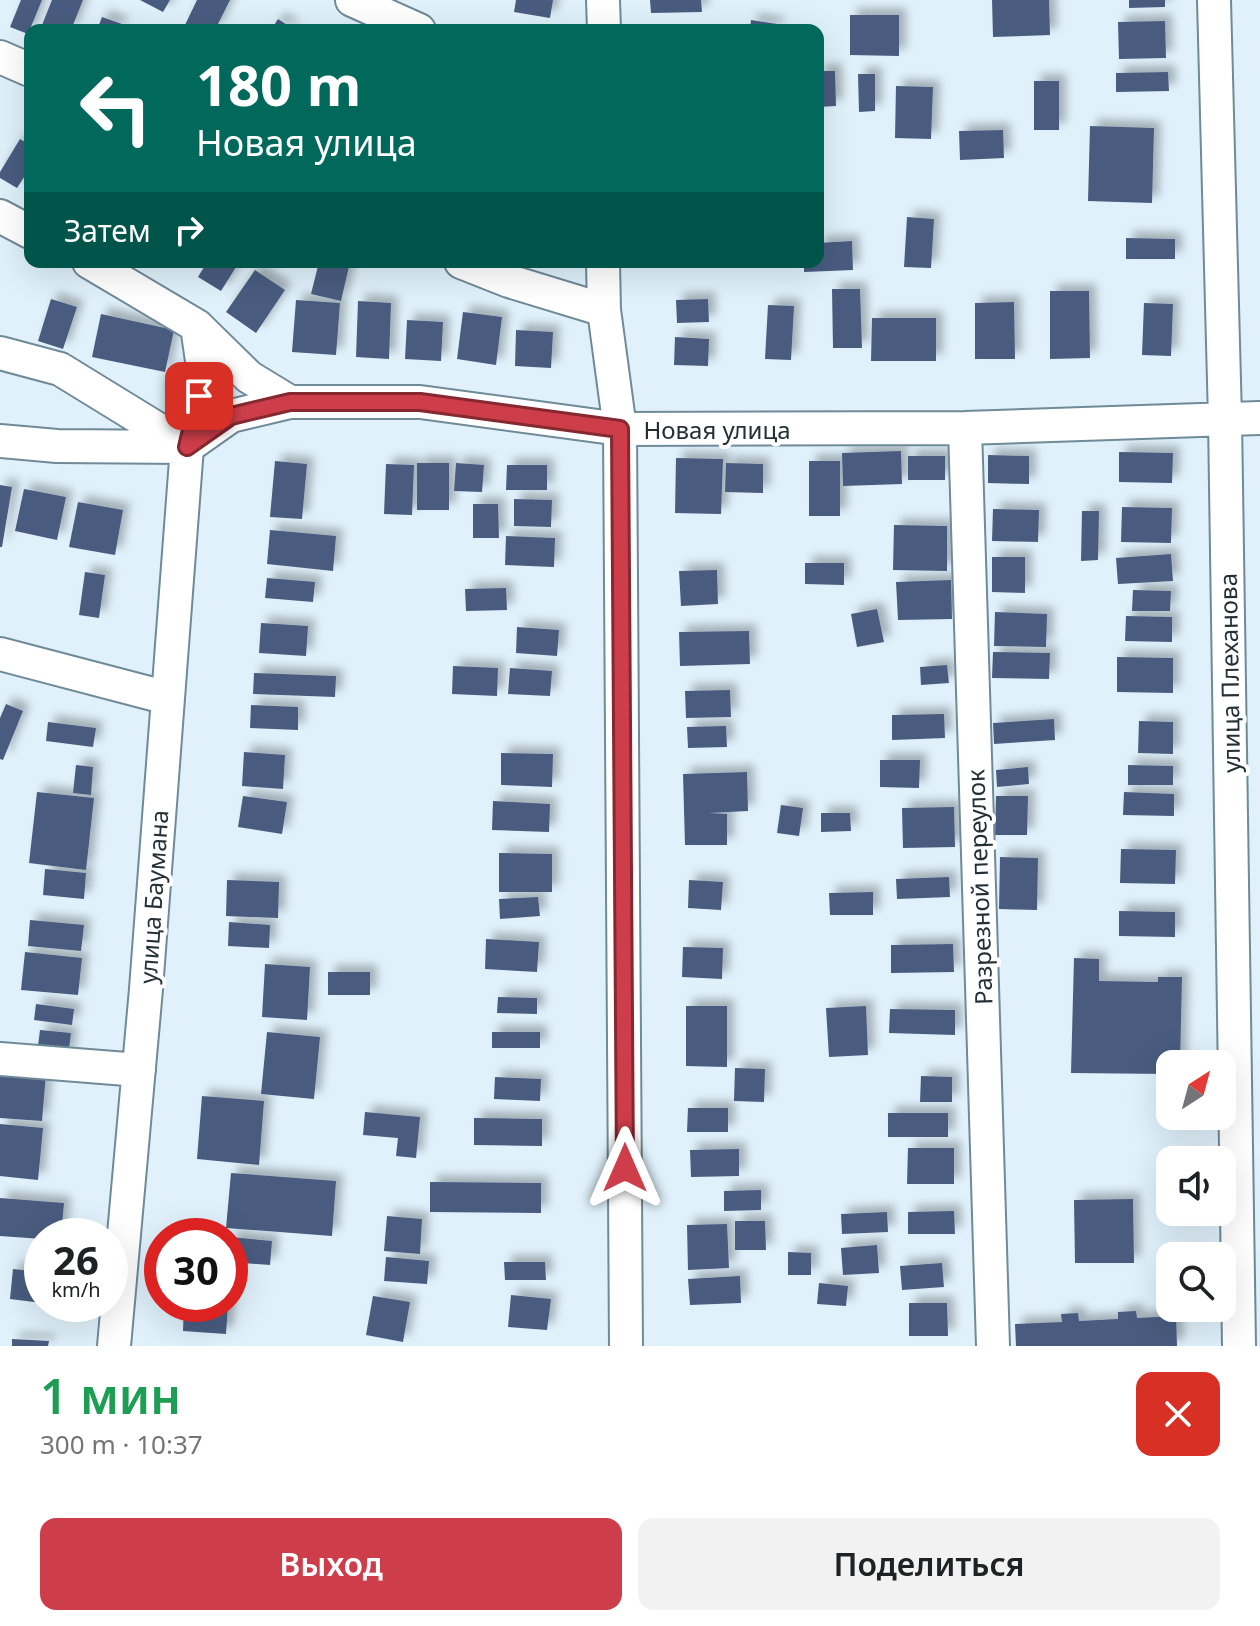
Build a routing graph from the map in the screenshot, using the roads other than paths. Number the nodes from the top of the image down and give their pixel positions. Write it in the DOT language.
graph roads {
  1 [pos="352,0"];
  2 [pos="603,0"];
  3 [pos="1214,0"];
  4 [pos="406,24"];
  5 [pos="604,24"];
  6 [pos="0,57"];
  7 [pos="24,67"];
  8 [pos="0,216"];
  9 [pos="24,229"];
  10 [pos="99,268"];
  11 [pos="476,268"];
  12 [pos="603,268"];
  13 [pos="604,310"];
  14 [pos="197,326"];
  15 [pos="0,353"];
  16 [pos="290,402"];
  17 [pos="1260,418"];
  18 [pos="1225,419"];
  19 [pos="965,428"];
  20 [pos="620,429"];
  21 [pos="0,441"];
  22 [pos="187,447"];
  23 [pos="0,654"];
  24 [pos="168,698"];
  25 [pos="1247,1050"];
  26 [pos="0,1059"];
  27 [pos="139,1070"];
  28 [pos="114,1346"];
  29 [pos="626,1346"];
  30 [pos="993,1346"];
  31 [pos="1239,1346"];
  1 -- 4 [label="street"];
  2 -- 5 [label="street"];
  3 -- 18 [label="street, улица Плеханова"];
  6 -- 7 [label="street"];
  8 -- 9 [label="street"];
  10 -- 14 [label="street"];
  11 -- 13 [label="street"];
  12 -- 13 [label="street"];
  13 -- 20 [label="street"];
  14 -- 16 [label="street"];
  14 -- 22 [label="street, улица Баумана"];
  15 -- 22 [label="street"];
  16 -- 20 [label="street, Новая улица"];
  16 -- 22 [label="street, Новая улица"];
  17 -- 18 [label="street, Новая улица"];
  18 -- 19 [label="street, Новая улица"];
  18 -- 25 [label="street, улица Плеханова"];
  19 -- 20 [label="street, Новая улица"];
  19 -- 30 [label="street, Разрезной переулок"];
  20 -- 29 [label="street"];
  21 -- 22 [label="street"];
  22 -- 24 [label="street, улица Баумана"];
  23 -- 24 [label="street"];
  24 -- 27 [label="street, улица Баумана"];
  25 -- 31 [label="street, улица Плеханова"];
  26 -- 27 [label="street"];
  27 -- 28 [label="street, улица Баумана"];
}
